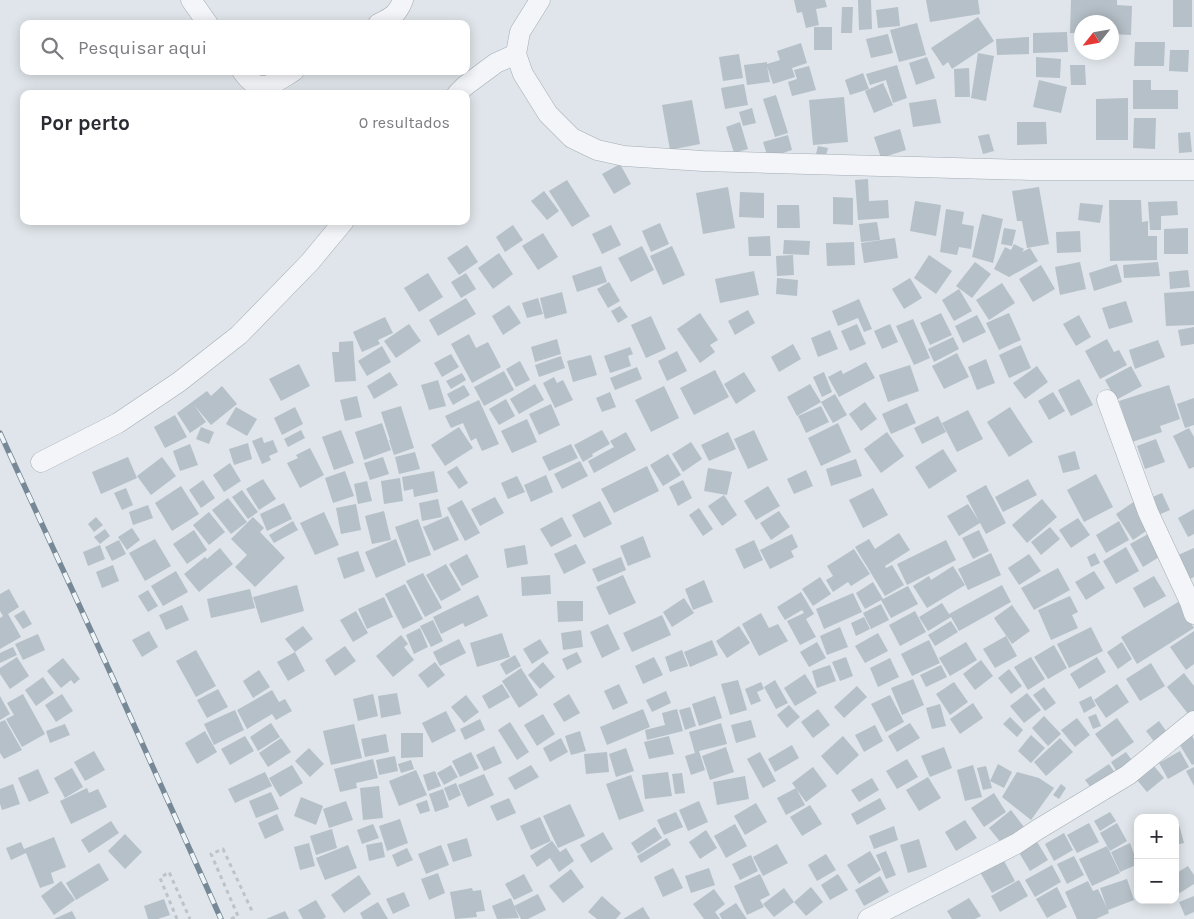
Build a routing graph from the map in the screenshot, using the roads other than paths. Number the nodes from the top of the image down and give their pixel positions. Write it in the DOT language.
graph roads {
  1 [pos="191,0"];
  2 [pos="403,0"];
  3 [pos="540,0"];
  4 [pos="205,20"];
  5 [pos="387,20"];
  6 [pos="516,54"];
  7 [pos="245,75"];
  8 [pos="287,75"];
  9 [pos="461,90"];
  10 [pos="1194,170"];
  11 [pos="341,225"];
  12 [pos="1107,400"];
  13 [pos="41,462"];
  14 [pos="1194,614"];
  15 [pos="1194,721"];
  16 [pos="868,919"];
  1 -- 4 [label="street"];
  2 -- 5 [label="street"];
  3 -- 6 [label="street"];
  6 -- 9 [label="street"];
  6 -- 10 [label="street"];
  7 -- 8 [label="street"];
  11 -- 13 [label="street"];
  12 -- 14 [label="street"];
  15 -- 16 [label="street"];
}
